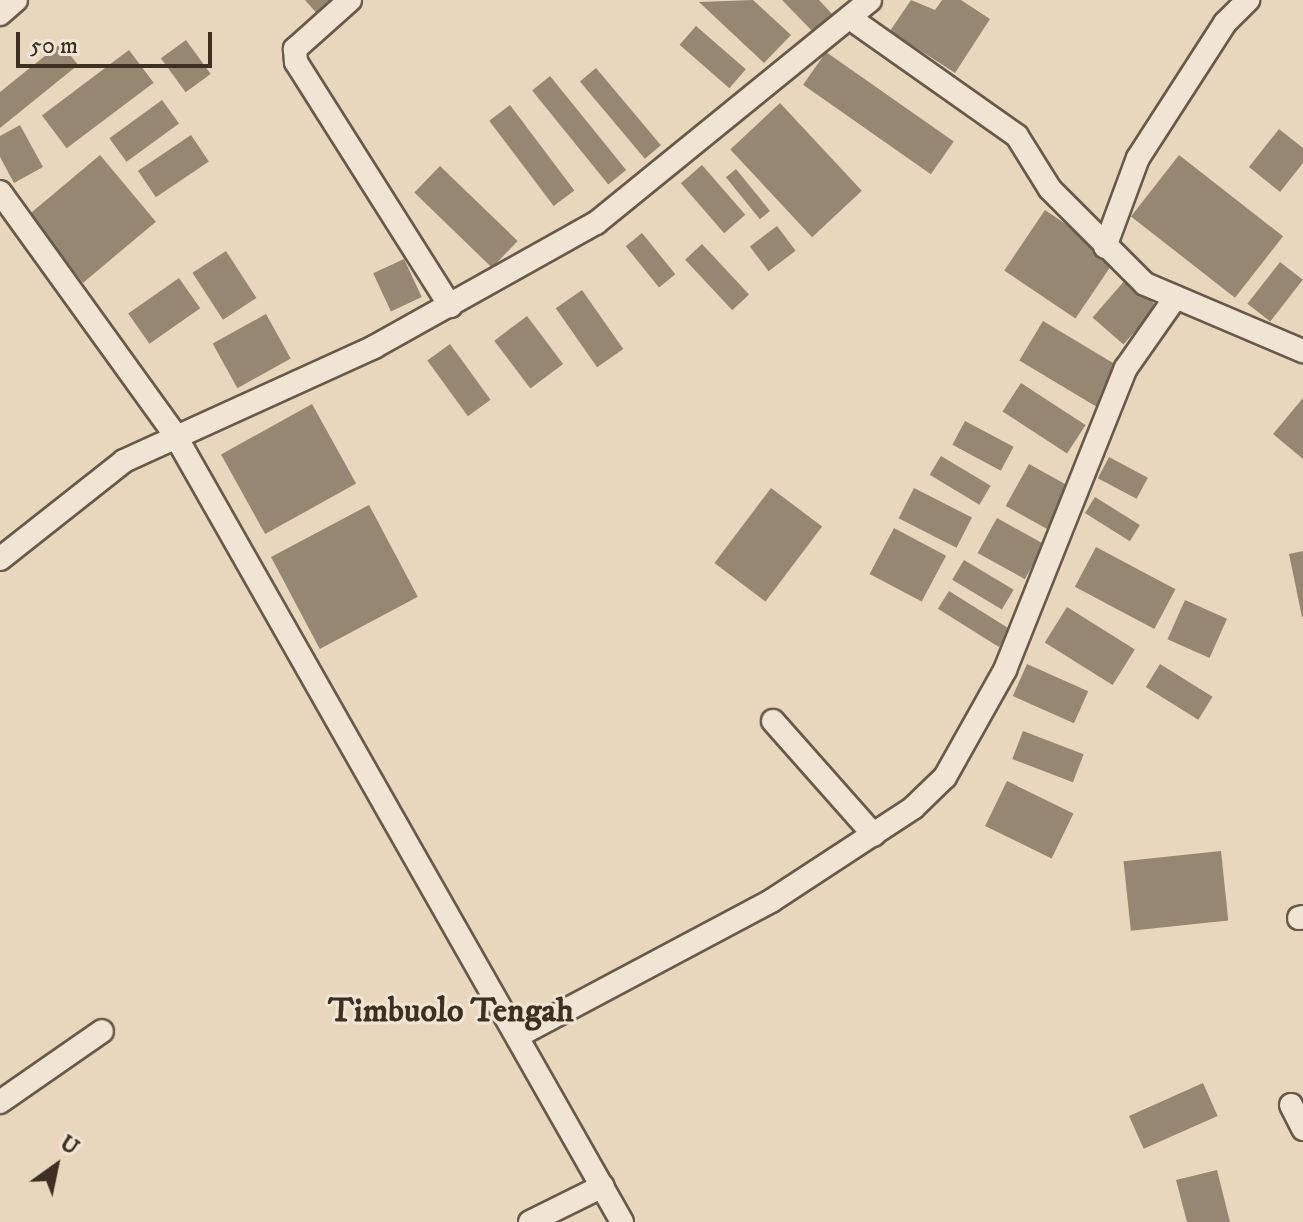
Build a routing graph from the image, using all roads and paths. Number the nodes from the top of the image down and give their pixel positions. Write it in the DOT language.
graph roads {
  1 [pos="16,0"];
  2 [pos="350,0"];
  3 [pos="870,0"];
  4 [pos="1248,0"];
  5 [pos="0,14"];
  6 [pos="850,18"];
  7 [pos="0,192"];
  8 [pos="1105,247"];
  9 [pos="1173,301"];
  10 [pos="450,306"];
  11 [pos="1303,351"];
  12 [pos="175,435"];
  13 [pos="0,559"];
  14 [pos="773,721"];
  15 [pos="874,835"];
  16 [pos="102,1031"];
  17 [pos="521,1034"];
  18 [pos="0,1102"];
  19 [pos="1291,1105"];
  20 [pos="1303,1129"];
  21 [pos="603,1186"];
  22 [pos="530,1222"];
  23 [pos="622,1222"];
  1 -- 5 [label="street"];
  2 -- 10 [label="street"];
  3 -- 6 [label="street"];
  4 -- 8 [label="street"];
  6 -- 8 [label="street"];
  6 -- 10 [label="street"];
  7 -- 12 [label="street"];
  8 -- 9 [label="street"];
  9 -- 11 [label="street"];
  9 -- 15 [label="street"];
  10 -- 12 [label="street"];
  12 -- 13 [label="street"];
  12 -- 17 [label="street"];
  14 -- 15 [label="street"];
  15 -- 17 [label="street"];
  16 -- 18 [label="street"];
  17 -- 21 [label="street"];
  19 -- 20 [label="street"];
  21 -- 22 [label="street"];
  21 -- 23 [label="street"];
}
